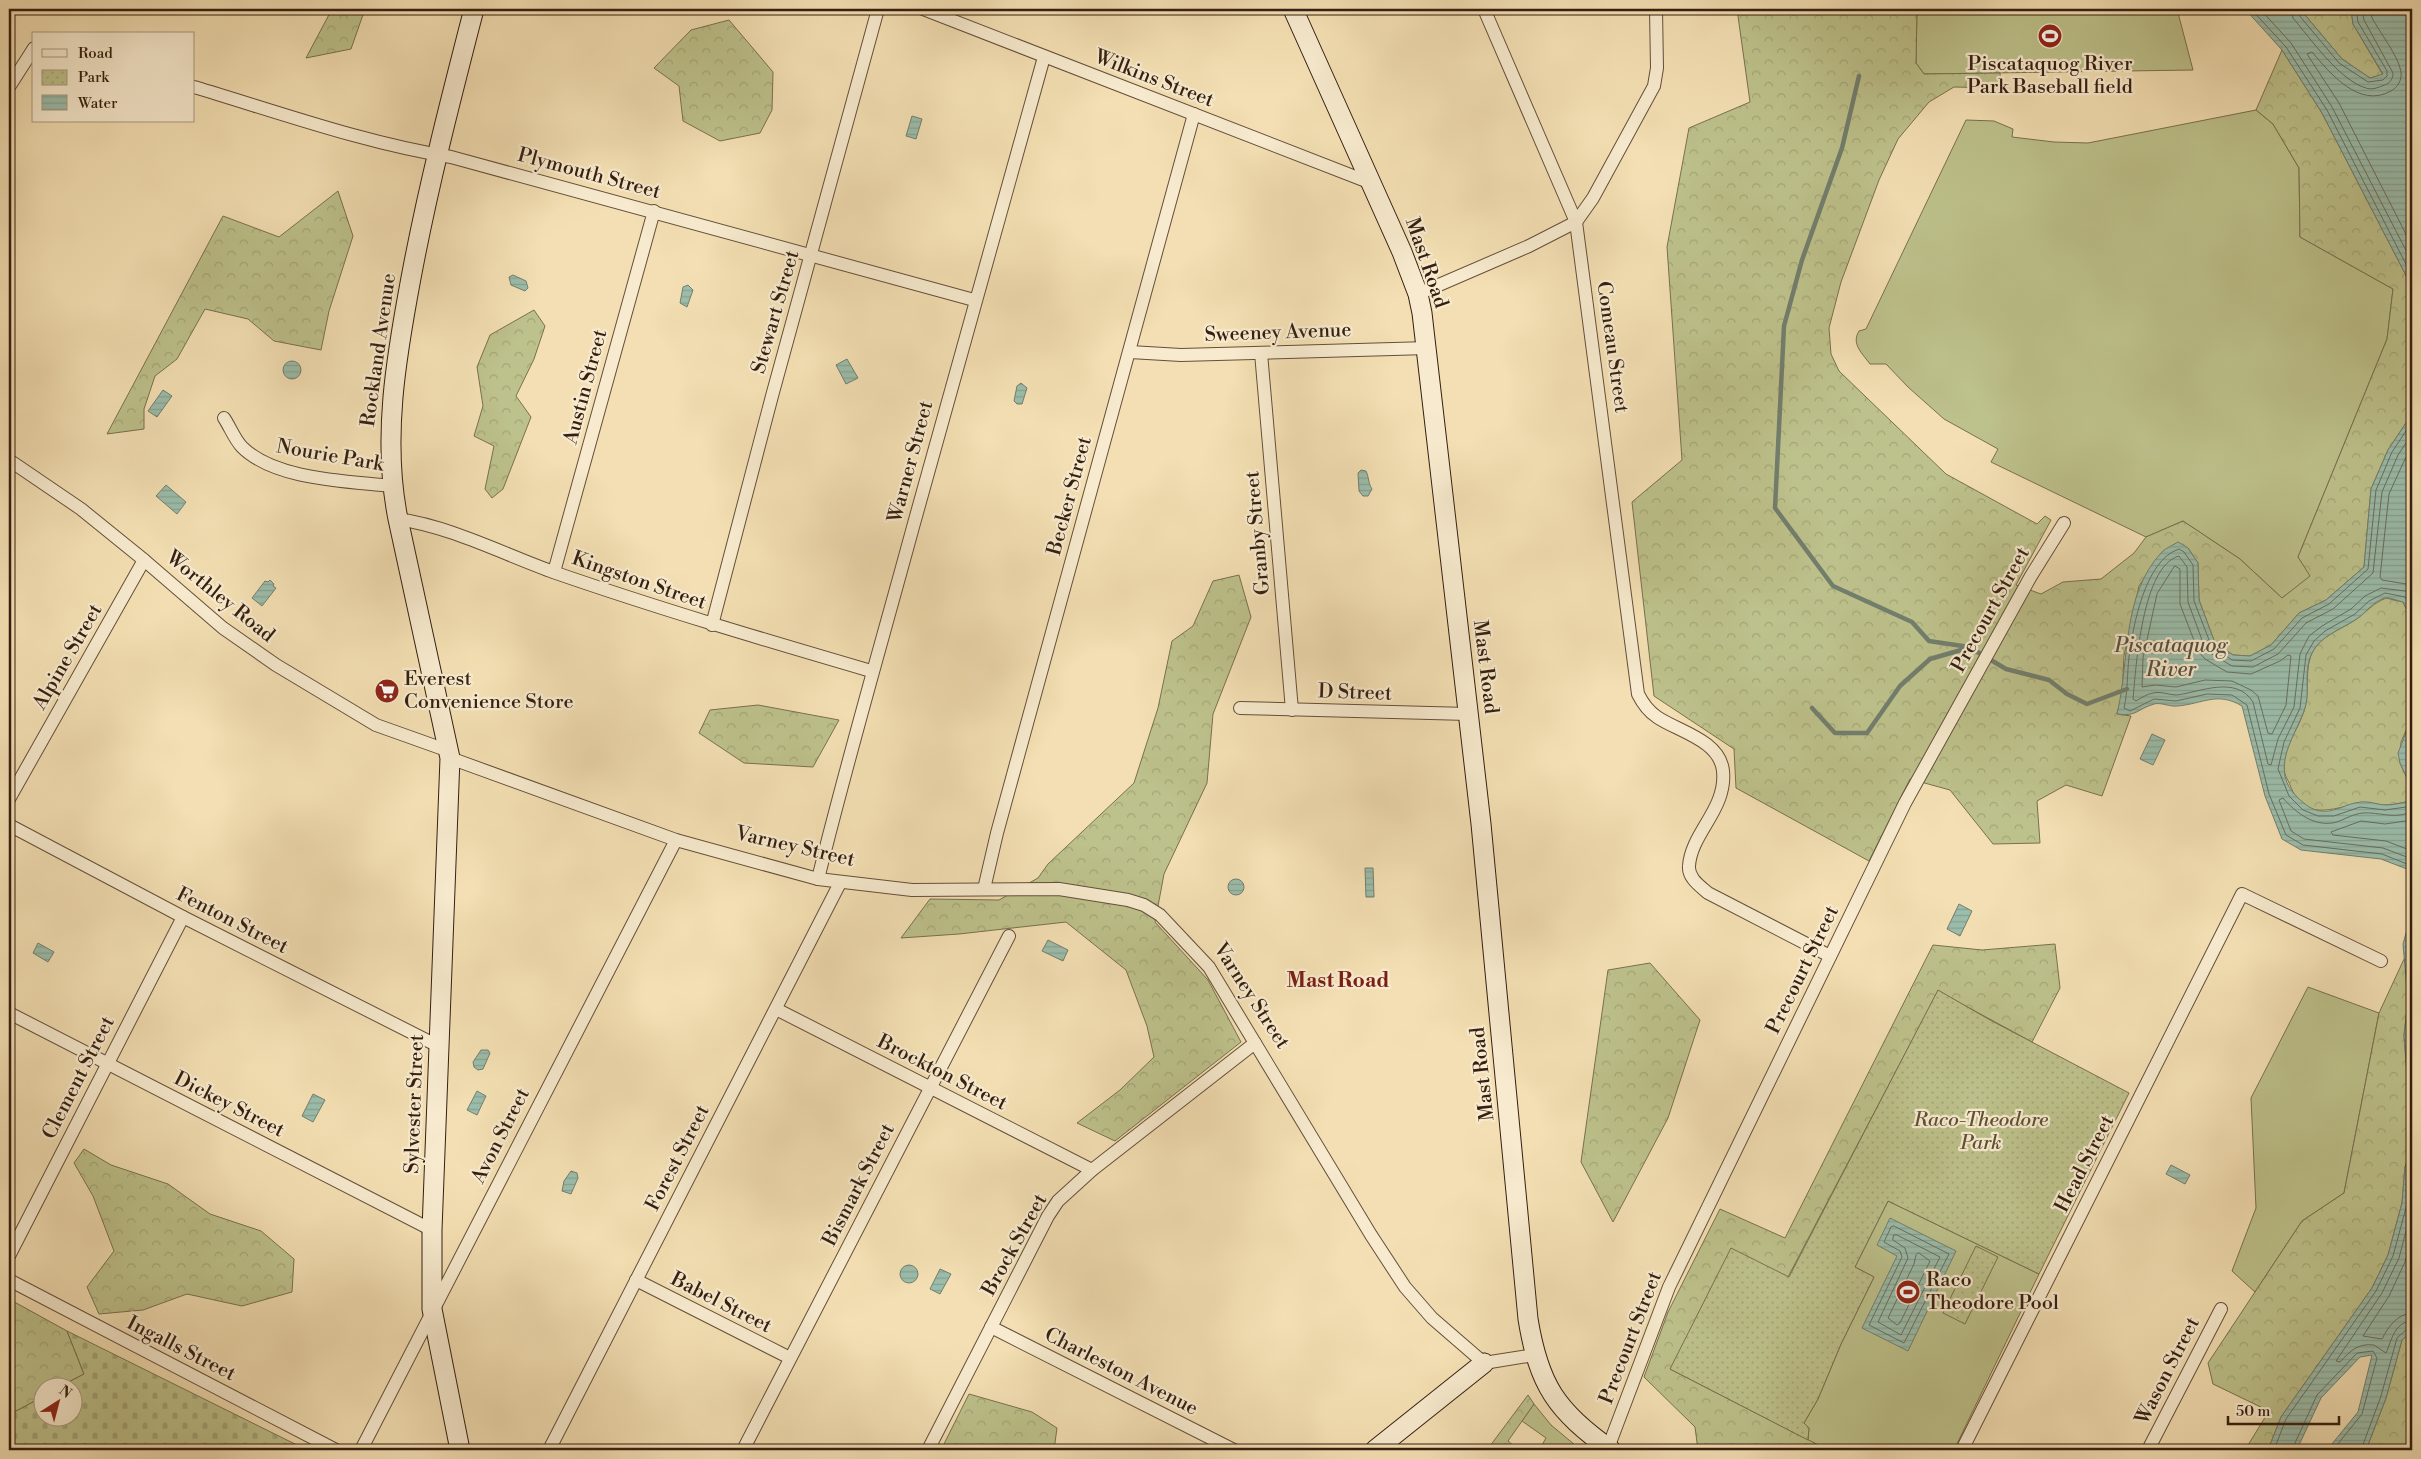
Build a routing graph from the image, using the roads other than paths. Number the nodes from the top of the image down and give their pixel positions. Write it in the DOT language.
graph roads {
  1 [pos="474,9"];
  2 [pos="878,9"];
  3 [pos="923,9"];
  4 [pos="1293,9"];
  5 [pos="1484,9"];
  6 [pos="1656,9"];
  7 [pos="32,51"];
  8 [pos="1044,57"];
  9 [pos="9,87"];
  10 [pos="195,87"];
  11 [pos="1194,114"];
  12 [pos="436,154"];
  13 [pos="1371,183"];
  14 [pos="654,211"];
  15 [pos="1576,222"];
  16 [pos="811,255"];
  17 [pos="1418,294"];
  18 [pos="974,300"];
  19 [pos="1428,348"];
  20 [pos="1130,352"];
  21 [pos="1261,353"];
  22 [pos="224,418"];
  23 [pos="9,460"];
  24 [pos="391,486"];
  25 [pos="398,519"];
  26 [pos="2064,523"];
  27 [pos="144,560"];
  28 [pos="554,572"];
  29 [pos="712,626"];
  30 [pos="871,671"];
  31 [pos="1240,708"];
  32 [pos="1292,710"];
  33 [pos="1468,714"];
  34 [pos="449,754"];
  35 [pos="9,799"];
  36 [pos="9,825"];
  37 [pos="676,840"];
  38 [pos="818,879"];
  39 [pos="840,883"];
  40 [pos="984,888"];
  41 [pos="183,917"];
  42 [pos="1009,936"];
  43 [pos="1830,956"];
  44 [pos="2381,961"];
  45 [pos="776,1009"];
  46 [pos="9,1013"];
  47 [pos="1255,1043"];
  48 [pos="440,1047"];
  49 [pos="107,1063"];
  50 [pos="930,1088"];
  51 [pos="1092,1170"];
  52 [pos="432,1230"];
  53 [pos="9,1256"];
  54 [pos="9,1280"];
  55 [pos="636,1280"];
  56 [pos="432,1309"];
  57 [pos="2221,1309"];
  58 [pos="991,1327"];
  59 [pos="1534,1355"];
  60 [pos="790,1358"];
  61 [pos="1484,1363"];
  62 [pos="1610,1449"];
  63 [pos="336,1450"];
  64 [pos="361,1450"];
  65 [pos="460,1450"];
  66 [pos="549,1450"];
  67 [pos="743,1450"];
  68 [pos="928,1450"];
  69 [pos="1234,1450"];
  70 [pos="1375,1450"];
  71 [pos="1962,1450"];
  72 [pos="2148,1450"];
  1 -- 12 [label="street, Rockland Avenue"];
  2 -- 16 [label="street, Stewart Street"];
  3 -- 8 [label="street, Wilkins Street"];
  4 -- 13 [label="street, Mast Road"];
  5 -- 15 [label="street, Comeau Street"];
  6 -- 15 [label="street"];
  7 -- 9 [label="street"];
  8 -- 11 [label="street, Wilkins Street"];
  8 -- 18 [label="street, Warner Street"];
  10 -- 12 [label="street, Plymouth Street"];
  11 -- 13 [label="street, Wilkins Street"];
  11 -- 20 [label="street, Becker Street"];
  12 -- 14 [label="street, Plymouth Street"];
  12 -- 24 [label="street, Rockland Avenue"];
  13 -- 17 [label="street, Mast Road"];
  14 -- 16 [label="street, Plymouth Street"];
  14 -- 28 [label="street, Austin Street"];
  15 -- 17 [label="street"];
  15 -- 43 [label="street, Comeau Street"];
  16 -- 18 [label="street, Plymouth Street"];
  16 -- 29 [label="street, Stewart Street"];
  17 -- 19 [label="street, Mast Road"];
  18 -- 30 [label="street, Warner Street"];
  19 -- 21 [label="street, Sweeney Avenue"];
  19 -- 33 [label="street, Mast Road"];
  20 -- 21 [label="street, Sweeney Avenue"];
  20 -- 40 [label="street, Becker Street"];
  21 -- 32 [label="street, Granby Street"];
  22 -- 24 [label="street, Nourie Park"];
  23 -- 27 [label="street, Worthley Road"];
  24 -- 25 [label="street, Rockland Avenue"];
  25 -- 28 [label="street, Kingston Street"];
  25 -- 34 [label="street, Rockland Avenue"];
  26 -- 43 [label="street, Precourt Street"];
  27 -- 34 [label="street, Worthley Road"];
  27 -- 35 [label="street, Alpine Street"];
  28 -- 29 [label="street, Kingston Street"];
  29 -- 30 [label="street, Kingston Street"];
  30 -- 38 [label="street, Warner Street"];
  31 -- 32 [label="street, D Street"];
  32 -- 33 [label="street, D Street"];
  33 -- 59 [label="street, Mast Road"];
  34 -- 37 [label="street, Varney Street"];
  34 -- 48 [label="street, Sylvester Street"];
  36 -- 41 [label="street, Fenton Street"];
  37 -- 38 [label="street, Varney Street"];
  37 -- 56 [label="street, Avon Street"];
  38 -- 39 [label="street, Varney Street"];
  39 -- 40 [label="street, Varney Street"];
  39 -- 45 [label="street, Forest Street"];
  40 -- 47 [label="street, Varney Street"];
  41 -- 48 [label="street, Fenton Street"];
  41 -- 49 [label="street, Clement Street"];
  42 -- 50 [label="street, Bismark Street"];
  43 -- 62 [label="street, Precourt Street"];
  44 -- 71 [label="street, Head Street"];
  45 -- 50 [label="street, Brockton Street"];
  45 -- 55 [label="street, Forest Street"];
  46 -- 49 [label="street, Dickey Street"];
  47 -- 51 [label="street, Brock Street"];
  47 -- 61 [label="street, Varney Street"];
  48 -- 52 [label="street, Sylvester Street"];
  49 -- 52 [label="street, Dickey Street"];
  49 -- 53 [label="street, Clement Street"];
  50 -- 51 [label="street, Brockton Street"];
  50 -- 60 [label="street, Bismark Street"];
  51 -- 58 [label="street, Brock Street"];
  52 -- 56 [label="street, Sylvester Street"];
  54 -- 63 [label="street, Ingalls Street"];
  55 -- 60 [label="street, Babel Street"];
  55 -- 66 [label="street, Forest Street"];
  56 -- 64 [label="street, Avon Street"];
  56 -- 65 [label="street, Sylvester Street"];
  57 -- 72 [label="street, Wason Street"];
  58 -- 68 [label="street, Brock Street"];
  58 -- 69 [label="street, Charleston Avenue"];
  59 -- 61 [label="street"];
  59 -- 62 [label="street"];
  60 -- 67 [label="street, Bismark Street"];
  61 -- 70 [label="street"];
}
